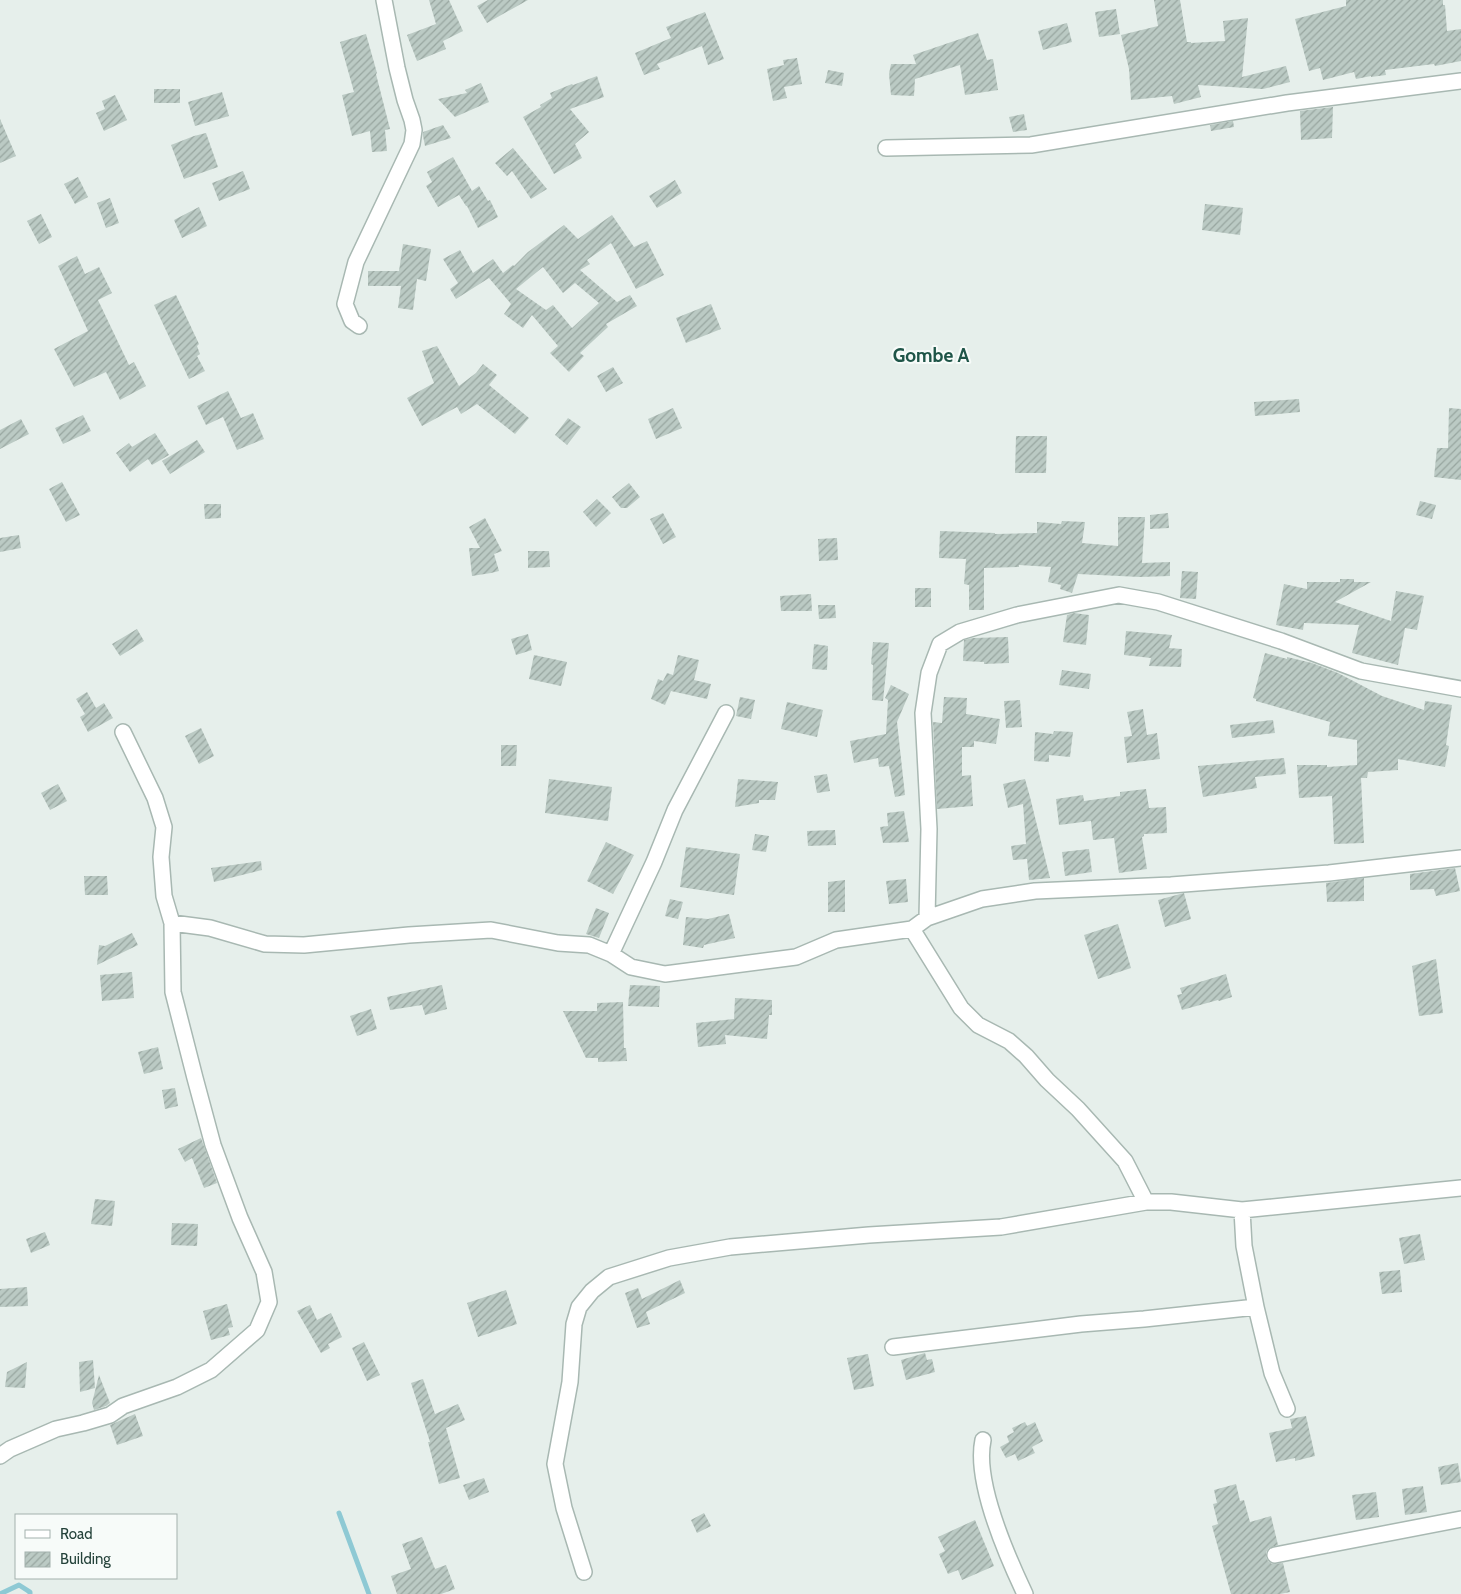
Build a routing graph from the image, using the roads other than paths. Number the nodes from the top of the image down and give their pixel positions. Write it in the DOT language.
graph roads {
  1 [pos="384,0"];
  2 [pos="1461,81"];
  3 [pos="886,148"];
  4 [pos="359,326"];
  5 [pos="1461,689"];
  6 [pos="726,713"];
  7 [pos="123,732"];
  8 [pos="1461,858"];
  9 [pos="927,918"];
  10 [pos="172,923"];
  11 [pos="912,930"];
  12 [pos="611,954"];
  13 [pos="1461,1188"];
  14 [pos="1146,1202"];
  15 [pos="1242,1210"];
  16 [pos="1256,1307"];
  17 [pos="894,1347"];
  18 [pos="1287,1409"];
  19 [pos="983,1440"];
  20 [pos="0,1456"];
  21 [pos="1461,1519"];
  22 [pos="1275,1555"];
  23 [pos="584,1572"];
  24 [pos="1026,1594"];
  1 -- 4 [label="street"];
  2 -- 3 [label="street"];
  5 -- 9 [label="street"];
  6 -- 12 [label="street"];
  7 -- 10 [label="street"];
  8 -- 9 [label="street"];
  9 -- 11 [label="street"];
  10 -- 12 [label="street"];
  10 -- 20 [label="street"];
  11 -- 12 [label="street"];
  11 -- 14 [label="street"];
  13 -- 15 [label="street"];
  14 -- 15 [label="street"];
  14 -- 23 [label="street"];
  15 -- 16 [label="street"];
  16 -- 17 [label="street"];
  16 -- 18 [label="street"];
  19 -- 24 [label="street"];
  21 -- 22 [label="street"];
}
